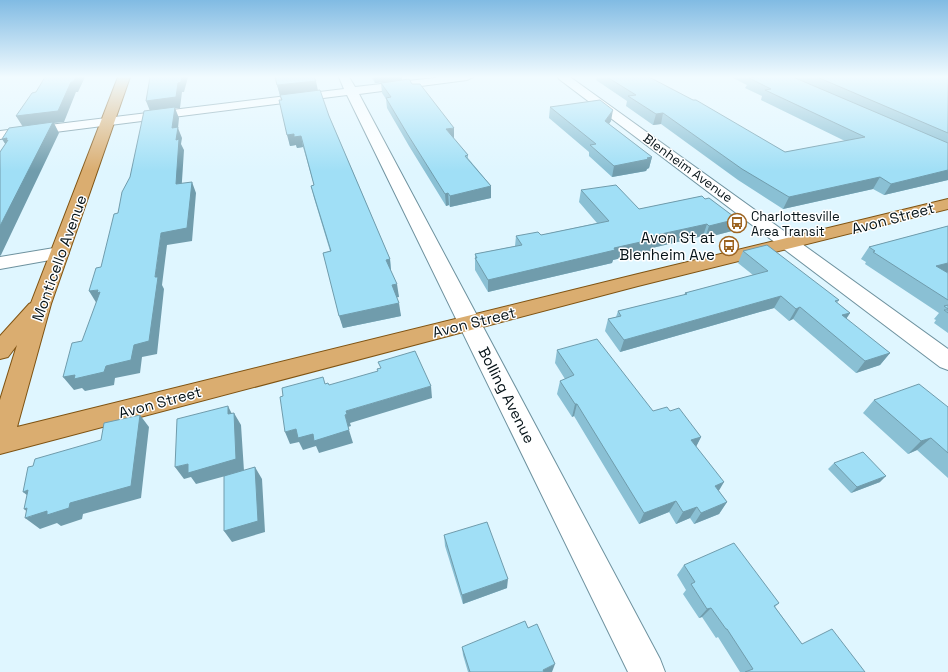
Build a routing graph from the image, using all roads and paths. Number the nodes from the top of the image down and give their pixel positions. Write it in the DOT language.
graph roads {
  1 [pos="113,108"];
  2 [pos="191,108"];
  3 [pos="360,108"];
  4 [pos="606,108"];
  5 [pos="109,121"];
  6 [pos="0,135"];
  7 [pos="948,204"];
  8 [pos="791,244"];
  9 [pos="60,253"];
  10 [pos="0,263"];
  11 [pos="41,304"];
  12 [pos="470,323"];
  13 [pos="0,351"];
  14 [pos="948,361"];
  15 [pos="0,442"];
  16 [pos="647,672"];
  1 -- 5 [label="main road, Monticello Avenue"];
  2 -- 5 [label="street"];
  3 -- 12 [label="street, Bolling Avenue"];
  4 -- 8 [label="street, Blenheim Avenue"];
  5 -- 6 [label="street"];
  5 -- 9 [label="main road, Monticello Avenue"];
  7 -- 8 [label="main road, Avon Street"];
  8 -- 12 [label="main road, Avon Street"];
  8 -- 14 [label="street, Blenheim Avenue"];
  9 -- 10 [label="street"];
  9 -- 11 [label="main road, Monticello Avenue"];
  11 -- 13 [label="main road"];
  11 -- 15 [label="main road, Monticello Avenue"];
  12 -- 15 [label="main road, Avon Street"];
  12 -- 16 [label="street, Bolling Avenue"];
}
